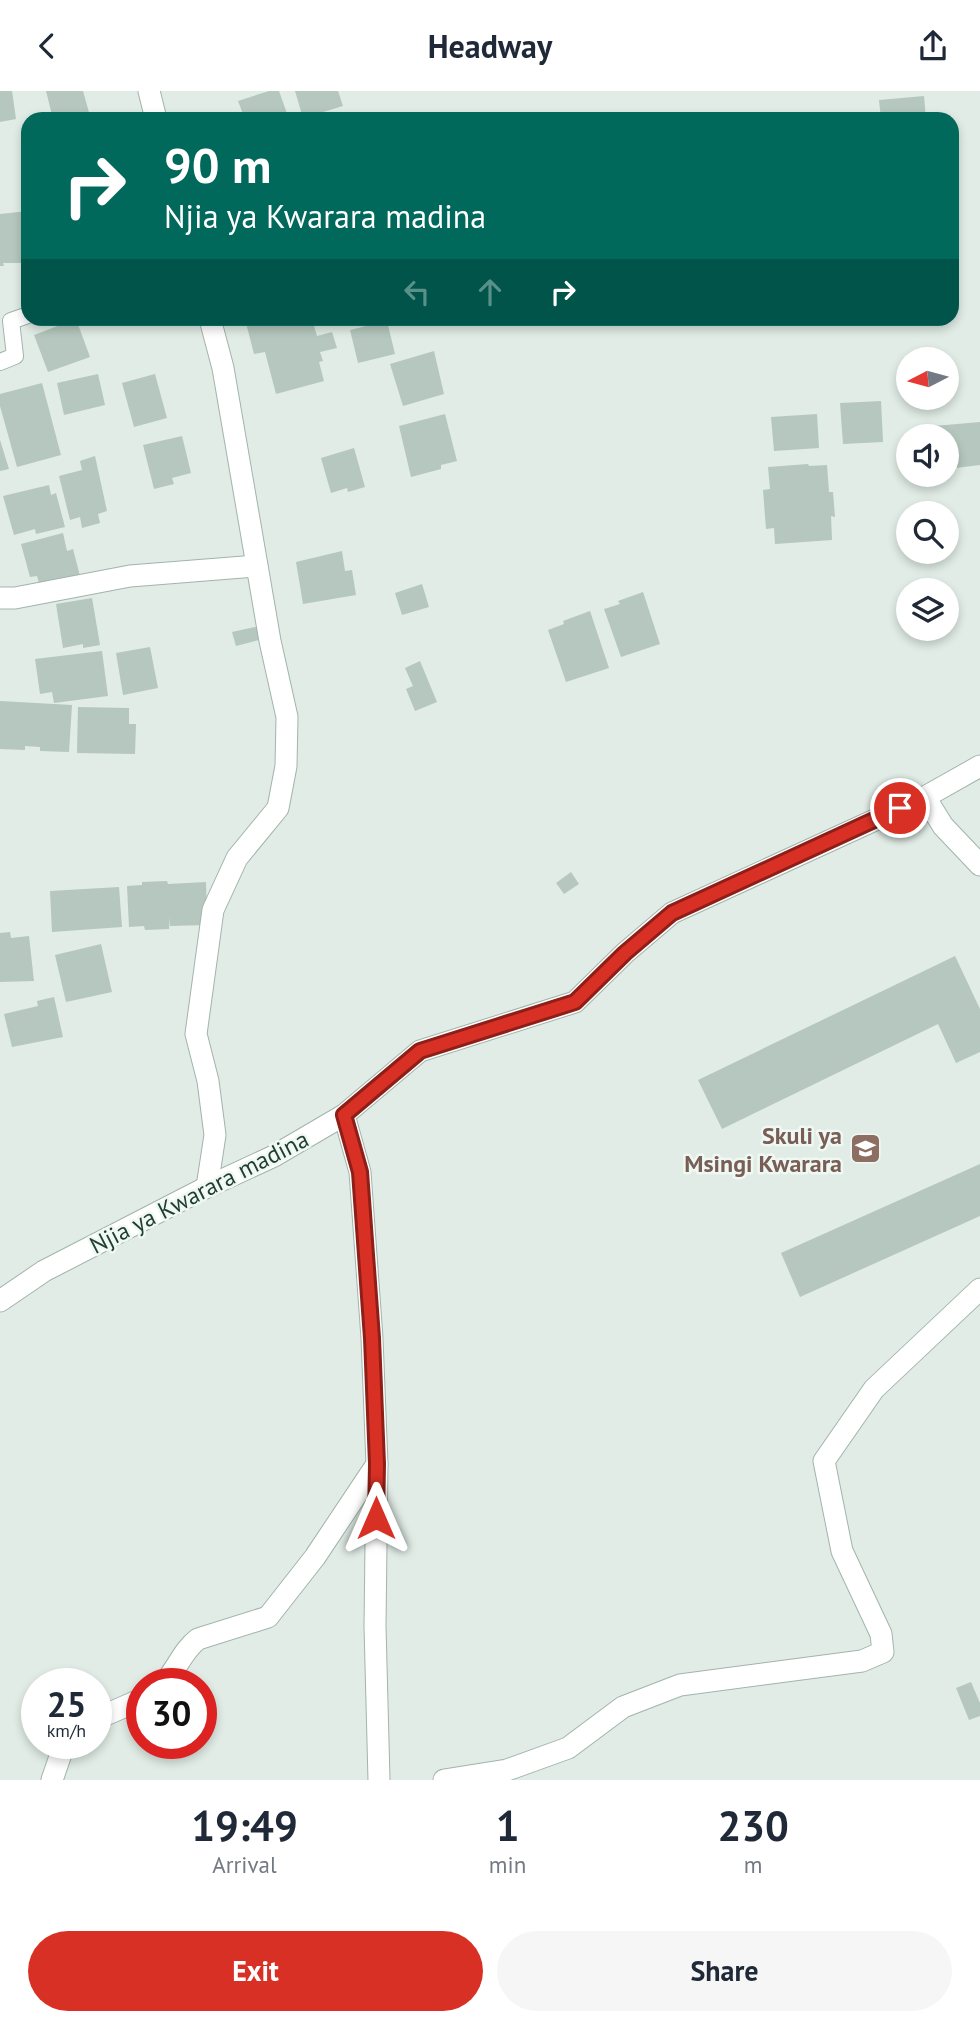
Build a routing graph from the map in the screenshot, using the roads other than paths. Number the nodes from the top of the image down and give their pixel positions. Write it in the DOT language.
graph roads {
  1 [pos="149,91"];
  2 [pos="154,112"];
  3 [pos="21,317"];
  4 [pos="212,326"];
  5 [pos="0,362"];
  6 [pos="257,566"];
  7 [pos="0,598"];
  8 [pos="980,766"];
  9 [pos="925,797"];
  10 [pos="980,865"];
  11 [pos="344,1115"];
  12 [pos="207,1187"];
  13 [pos="980,1289"];
  14 [pos="0,1301"];
  15 [pos="377,1464"];
  16 [pos="177,1668"];
  17 [pos="59,1759"];
  18 [pos="52,1780"];
  19 [pos="379,1780"];
  20 [pos="444,1780"];
  1 -- 2 [label="street"];
  3 -- 5 [label="lane"];
  4 -- 6 [label="street"];
  6 -- 7 [label="street"];
  6 -- 12 [label="street"];
  8 -- 9 [label="street, Njia ya Kwarara madina"];
  9 -- 10 [label="street"];
  9 -- 11 [label="street, Njia ya Kwarara madina"];
  11 -- 12 [label="street, Njia ya Kwarara madina"];
  11 -- 15 [label="street"];
  12 -- 14 [label="street, Njia ya Kwarara madina"];
  13 -- 20 [label="street"];
  15 -- 16 [label="street"];
  15 -- 19 [label="street"];
  17 -- 18 [label="street"];
}
